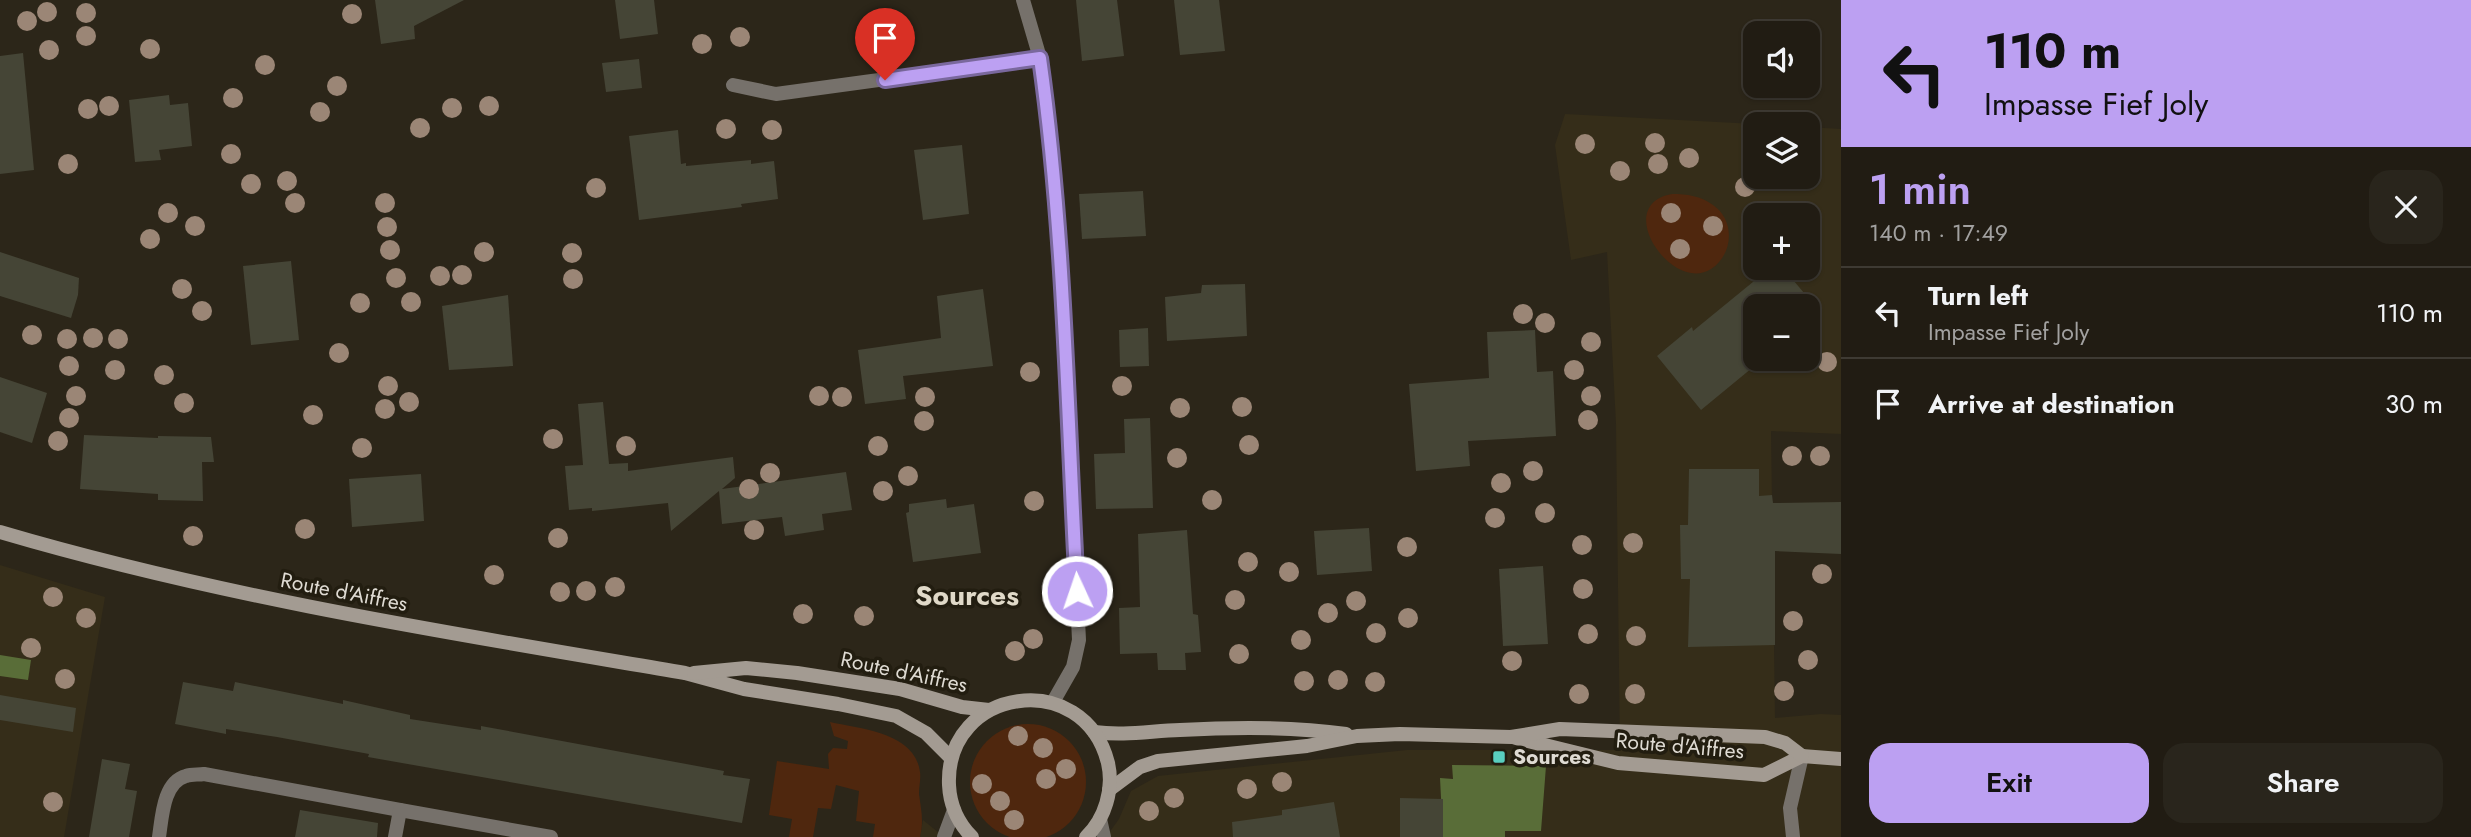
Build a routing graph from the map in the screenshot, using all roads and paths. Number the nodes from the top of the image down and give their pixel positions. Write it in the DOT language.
graph roads {
  1 [pos="1023,0"];
  2 [pos="1040,58"];
  3 [pos="733,85"];
  4 [pos="0,532"];
  5 [pos="685,673"];
  6 [pos="1053,702"];
  7 [pos="989,710"];
  8 [pos="1094,732"];
  9 [pos="1357,736"];
  10 [pos="1511,737"];
  11 [pos="1802,756"];
  12 [pos="951,758"];
  13 [pos="1841,759"];
  14 [pos="1109,790"];
  15 [pos="400,810"];
  16 [pos="954,810"];
  17 [pos="1100,819"];
  18 [pos="159,837"];
  19 [pos="395,837"];
  20 [pos="551,837"];
  21 [pos="944,837"];
  22 [pos="972,837"];
  23 [pos="1086,837"];
  24 [pos="1104,837"];
  25 [pos="1793,837"];
  1 -- 2 [label="street"];
  2 -- 3 [label="street"];
  2 -- 6 [label="street"];
  4 -- 5 [label="main road, Route d'Aiffres"];
  5 -- 7 [label="main road, Route d'Aiffres"];
  5 -- 12 [label="main road, Route d'Aiffres"];
  6 -- 7 [label="main road"];
  6 -- 8 [label="main road"];
  7 -- 12 [label="main road"];
  8 -- 9 [label="main road, Route d'Aiffres"];
  8 -- 14 [label="main road"];
  9 -- 10 [label="main road, Route d'Aiffres"];
  9 -- 14 [label="main road, Route d'Aiffres"];
  10 -- 11 [label="main road, Route d'Aiffres"];
  10 -- 11 [label="main road, Route d'Aiffres"];
  11 -- 13 [label="main road, Route d'Aiffres"];
  11 -- 25 [label="street"];
  12 -- 16 [label="main road"];
  14 -- 17 [label="main road"];
  15 -- 18 [label="street"];
  15 -- 19 [label="street"];
  15 -- 20 [label="street"];
  16 -- 21 [label="street"];
  16 -- 22 [label="main road"];
  17 -- 23 [label="main road"];
  17 -- 24 [label="street"];
}
